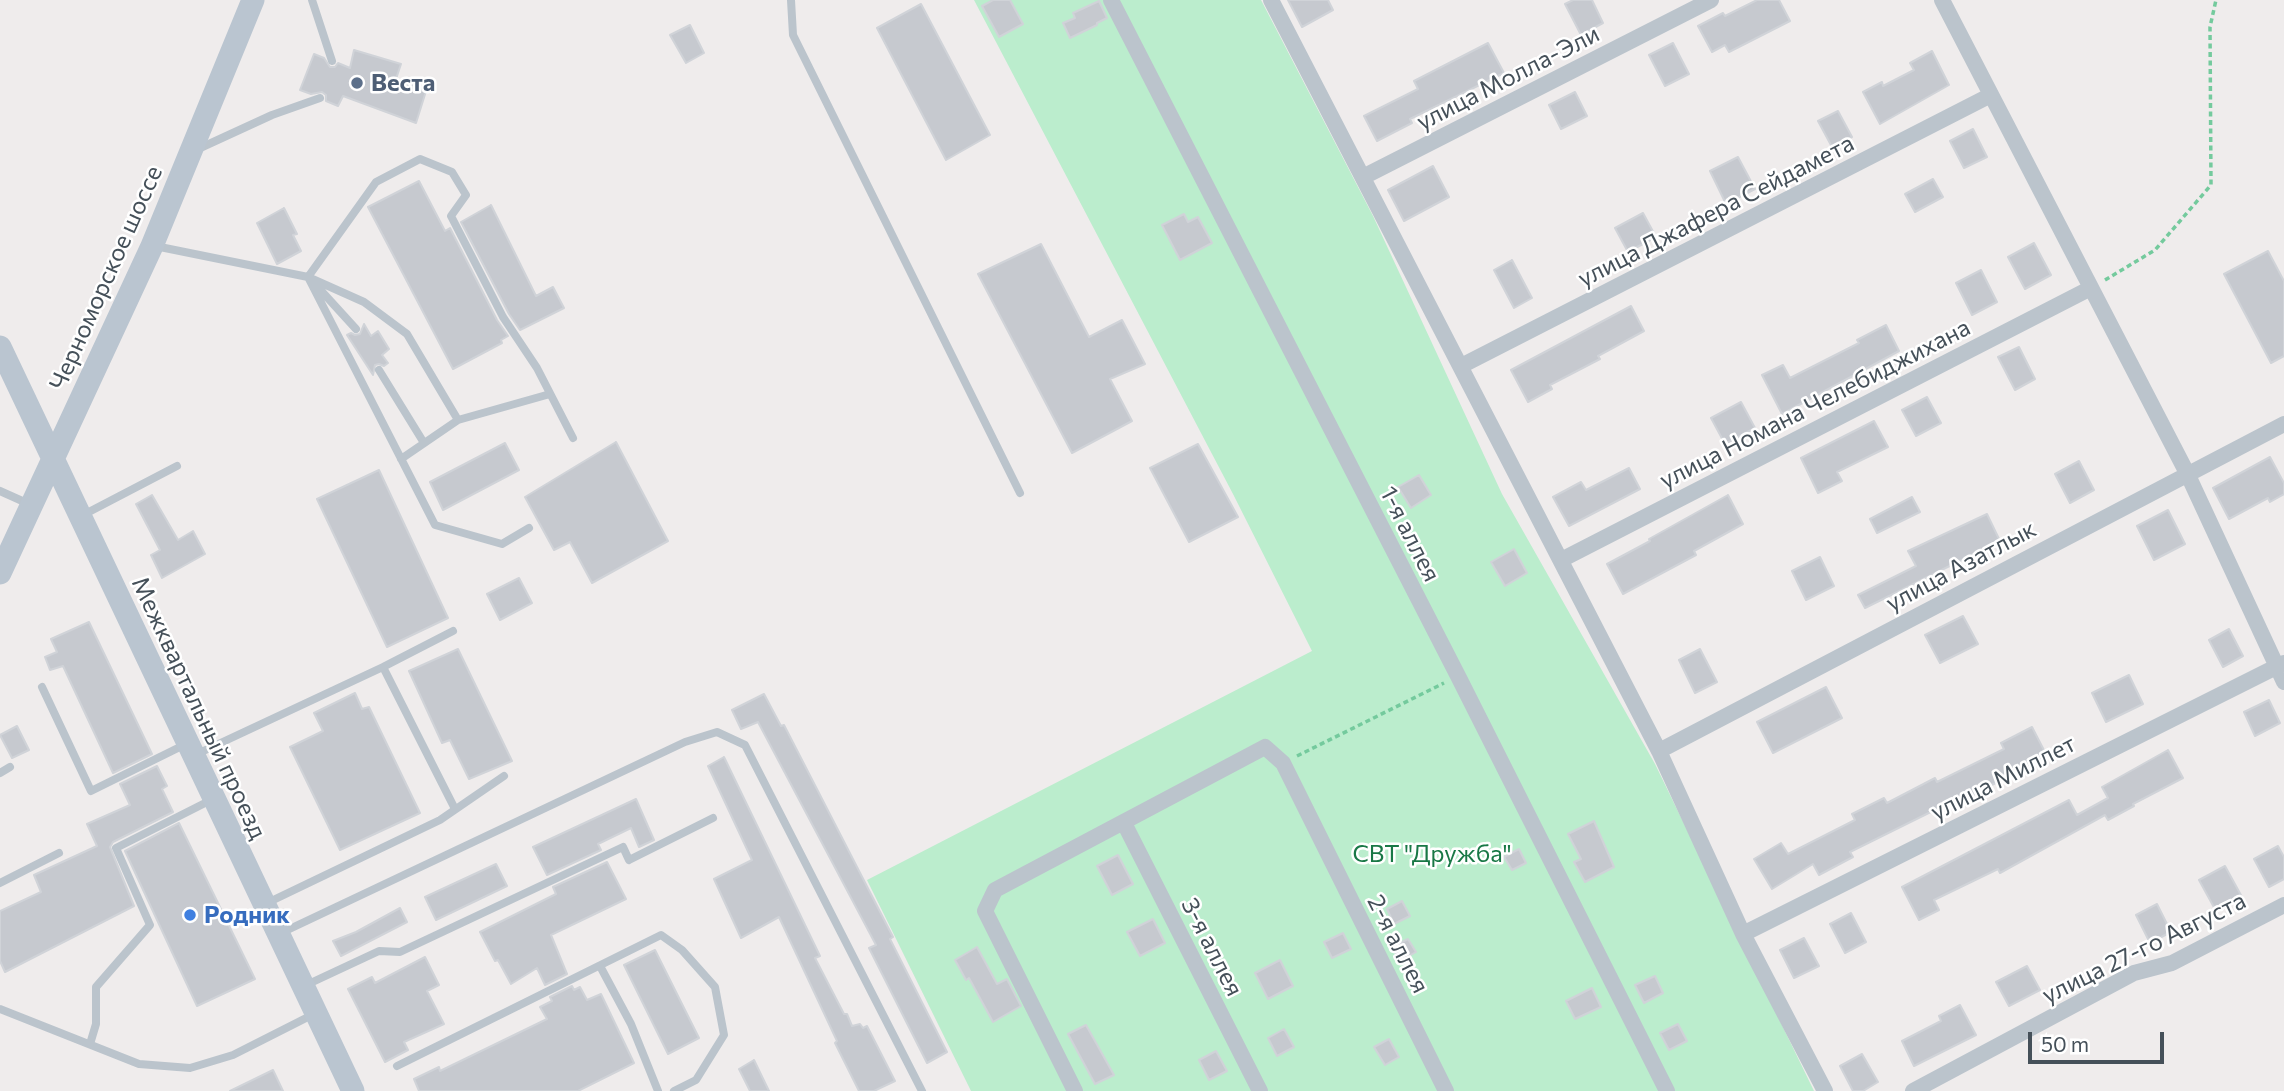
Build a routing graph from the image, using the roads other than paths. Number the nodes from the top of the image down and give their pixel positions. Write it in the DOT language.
graph roads {
  1 [pos="253,0"];
  2 [pos="312,0"];
  3 [pos="791,0"];
  4 [pos="1111,0"];
  5 [pos="1271,0"];
  6 [pos="1711,0"];
  7 [pos="1942,0"];
  8 [pos="332,61"];
  9 [pos="1991,95"];
  10 [pos="320,98"];
  11 [pos="189,153"];
  12 [pos="1363,177"];
  13 [pos="152,246"];
  14 [pos="308,277"];
  15 [pos="2091,288"];
  16 [pos="356,329"];
  17 [pos="0,347"];
  18 [pos="1461,366"];
  19 [pos="379,370"];
  20 [pos="550,394"];
  21 [pos="458,420"];
  22 [pos="2284,424"];
  23 [pos="573,438"];
  24 [pos="424,443"];
  25 [pos="401,459"];
  26 [pos="52,461"];
  27 [pos="177,466"];
  28 [pos="2187,472"];
  29 [pos="0,491"];
  30 [pos="1020,493"];
  31 [pos="32,505"];
  32 [pos="80,517"];
  33 [pos="529,528"];
  34 [pos="1561,560"];
  35 [pos="0,573"];
  36 [pos="453,631"];
  37 [pos="2280,665"];
  38 [pos="383,667"];
  39 [pos="2284,682"];
  40 [pos="42,687"];
  41 [pos="190,749"];
  42 [pos="1659,751"];
  43 [pos="10,767"];
  44 [pos="0,773"];
  45 [pos="504,776"];
  46 [pos="214,799"];
  47 [pos="455,809"];
  48 [pos="713,818"];
  49 [pos="1124,823"];
  50 [pos="59,853"];
  51 [pos="0,883"];
  52 [pos="264,904"];
  53 [pos="2284,905"];
  54 [pos="1743,933"];
  55 [pos="278,935"];
  56 [pos="600,965"];
  57 [pos="303,986"];
  58 [pos="0,1009"];
  59 [pos="315,1013"];
  60 [pos="90,1044"];
  61 [pos="397,1066"];
  62 [pos="353,1091"];
  63 [pos="658,1091"];
  64 [pos="674,1091"];
  65 [pos="922,1091"];
  66 [pos="1075,1091"];
  67 [pos="1260,1091"];
  68 [pos="1446,1091"];
  69 [pos="1667,1091"];
  70 [pos="1825,1091"];
  71 [pos="1913,1091"];
  1 -- 11 [label="main road, Черноморское шоссе"];
  2 -- 8 [label="lane"];
  3 -- 30 [label="lane"];
  4 -- 69 [label="street, 1-я аллея"];
  5 -- 12 [label="street"];
  6 -- 12 [label="street, улица Молла-Эли"];
  7 -- 9 [label="street"];
  9 -- 15 [label="street"];
  9 -- 18 [label="street, улица Джафера Сейдамета"];
  10 -- 11 [label="lane"];
  11 -- 13 [label="main road, Черноморское шоссе"];
  12 -- 18 [label="street"];
  13 -- 14 [label="lane"];
  13 -- 26 [label="main road, Черноморское шоссе"];
  14 -- 16 [label="lane"];
  14 -- 20 [label="lane"];
  14 -- 21 [label="lane"];
  14 -- 25 [label="lane"];
  15 -- 28 [label="street"];
  15 -- 34 [label="street, улица Номана Челебиджихана"];
  17 -- 26 [label="main road, Межквартальный проезд"];
  18 -- 34 [label="street"];
  19 -- 24 [label="lane"];
  20 -- 21 [label="lane"];
  20 -- 23 [label="lane"];
  21 -- 24 [label="lane"];
  22 -- 28 [label="street, улица Азатлык"];
  24 -- 25 [label="lane"];
  25 -- 33 [label="lane"];
  26 -- 31 [label="main road, Черноморское шоссе"];
  26 -- 32 [label="main road, Межквартальный проезд"];
  27 -- 32 [label="lane"];
  28 -- 37 [label="street"];
  28 -- 42 [label="street, улица Азатлык"];
  29 -- 31 [label="lane"];
  31 -- 35 [label="main road, Черноморское шоссе"];
  32 -- 41 [label="main road, Межквартальный проезд"];
  34 -- 42 [label="street"];
  36 -- 38 [label="lane"];
  37 -- 39 [label="street"];
  37 -- 54 [label="street, улица Миллет"];
  38 -- 41 [label="lane"];
  38 -- 47 [label="lane"];
  40 -- 41 [label="lane"];
  41 -- 46 [label="main road, Межквартальный проезд"];
  42 -- 54 [label="street"];
  43 -- 44 [label="lane"];
  45 -- 47 [label="lane"];
  46 -- 52 [label="main road, Межквартальный проезд"];
  46 -- 60 [label="lane"];
  47 -- 52 [label="lane"];
  48 -- 57 [label="lane"];
  49 -- 66 [label="street"];
  49 -- 67 [label="street, 3-я аллея"];
  49 -- 68 [label="street, 2-я аллея"];
  50 -- 51 [label="lane"];
  52 -- 55 [label="main road, Межквартальный проезд"];
  53 -- 71 [label="street, улица 27-го Августа"];
  54 -- 70 [label="street"];
  55 -- 57 [label="main road, Межквартальный проезд"];
  55 -- 65 [label="lane"];
  56 -- 61 [label="lane"];
  56 -- 63 [label="lane"];
  56 -- 64 [label="lane"];
  57 -- 59 [label="main road, Межквартальный проезд"];
  58 -- 60 [label="lane"];
  59 -- 60 [label="lane"];
  59 -- 62 [label="main road, Межквартальный проезд"];
}
